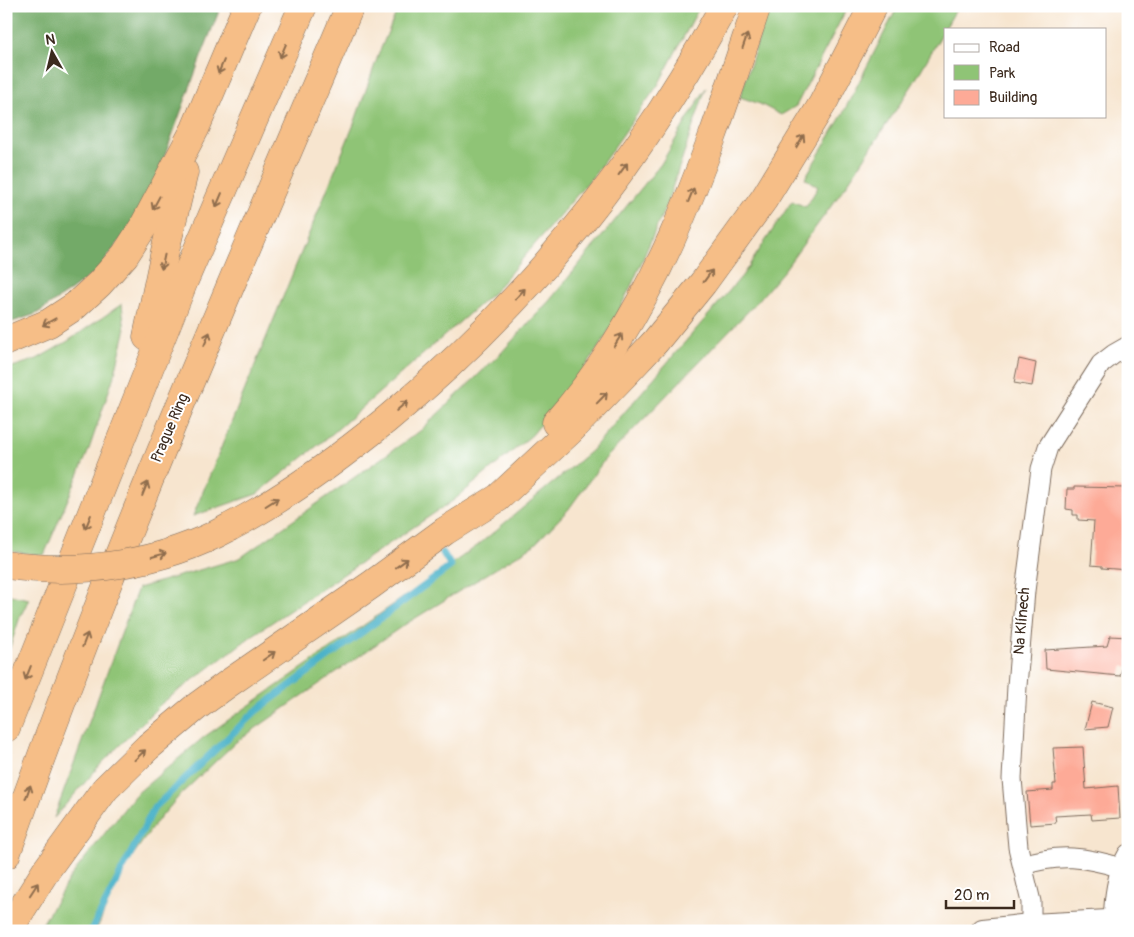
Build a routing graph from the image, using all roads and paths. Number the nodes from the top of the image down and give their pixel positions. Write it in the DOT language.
graph roads {
  1 [pos="247,6"];
  2 [pos="303,6"];
  3 [pos="350,6"];
  4 [pos="724,6"];
  5 [pos="757,6"];
  6 [pos="873,6"];
  7 [pos="195,129"];
  8 [pos="6,341"];
  9 [pos="1128,346"];
  10 [pos="132,411"];
  11 [pos="445,531"];
  12 [pos="6,565"];
  13 [pos="6,728"];
  14 [pos="6,855"];
  15 [pos="1125,861"];
  16 [pos="1023,865"];
  17 [pos="1120,921"];
  18 [pos="1031,928"];
  19 [pos="8,931"];
  20 [pos="983,931"];
  21 [pos="988,931"];
  1 -- 7 [label="highway, one-way"];
  2 -- 10 [label="highway, one-way"];
  14 -- 3 [label="highway, Prague Ring, one-way"];
  12 -- 4 [label="highway, one-way, bridge"];
  11 -- 5 [label="highway, one-way"];
  11 -- 6 [label="highway, one-way"];
  7 -- 8 [label="highway, one-way"];
  7 -- 10 [label="highway, one-way"];
  9 -- 16 [label="street, Na Klínech"];
  10 -- 13 [label="highway, one-way"];
  19 -- 11 [label="highway, one-way"];
  15 -- 16 [label="street"];
  15 -- 17 [label="street"];
  16 -- 18 [label="street, Na Klínech"];
  17 -- 18 [label="street"];
  18 -- 21 [label="street"];
  20 -- 21 [label="street"];
}
